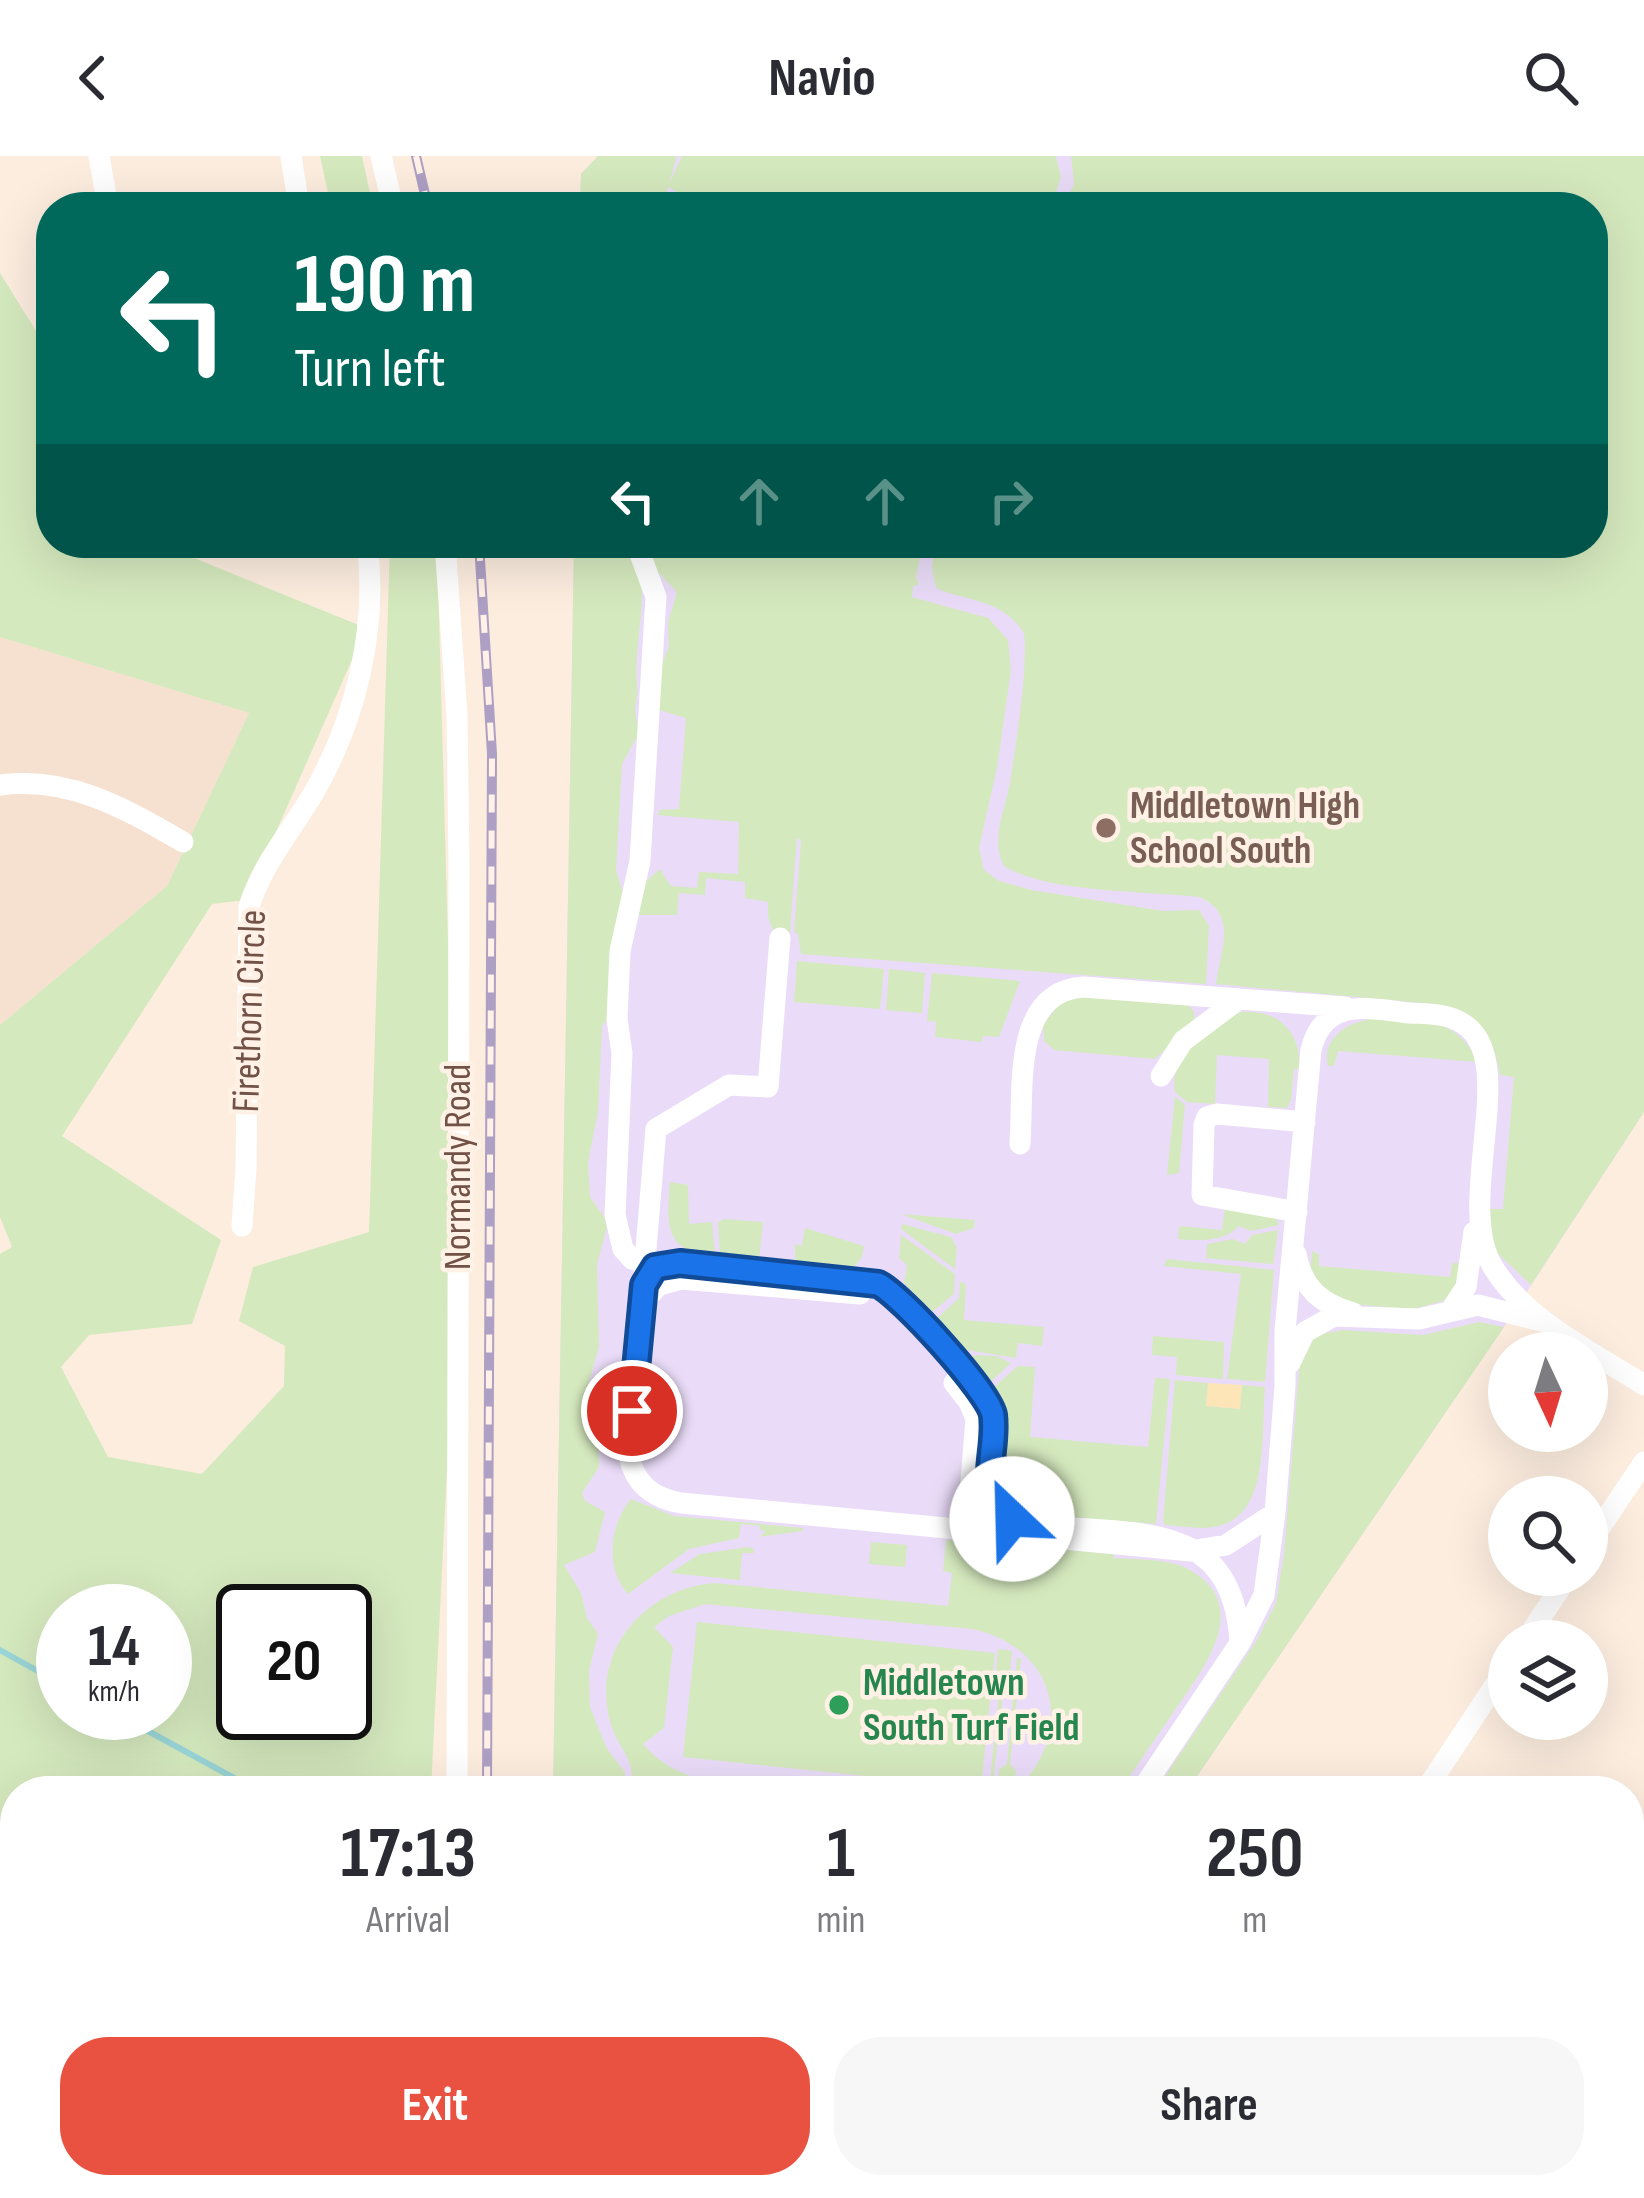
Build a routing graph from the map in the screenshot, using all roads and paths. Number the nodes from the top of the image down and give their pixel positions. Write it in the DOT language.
graph roads {
  1 [pos="99,156"];
  2 [pos="291,156"];
  3 [pos="381,156"];
  4 [pos="105,192"];
  5 [pos="297,192"];
  6 [pos="389,192"];
  7 [pos="367,558"];
  8 [pos="446,558"];
  9 [pos="641,558"];
  10 [pos="0,785"];
  11 [pos="183,842"];
  12 [pos="780,938"];
  13 [pos="1239,999"];
  14 [pos="1268,1001"];
  15 [pos="1357,1008"];
  16 [pos="1311,1050"];
  17 [pos="1161,1076"];
  18 [pos="1305,1122"];
  19 [pos="1020,1144"];
  20 [pos="1477,1209"];
  21 [pos="1297,1212"];
  22 [pos="242,1226"];
  23 [pos="1295,1239"];
  24 [pos="644,1274"];
  25 [pos="641,1309"];
  26 [pos="1451,1310"];
  27 [pos="1359,1314"];
  28 [pos="1554,1327"];
  29 [pos="1644,1385"];
  30 [pos="1285,1386"];
  31 [pos="1644,1462"];
  32 [pos="1275,1513"];
  33 [pos="1608,1516"];
  34 [pos="967,1530"];
  35 [pos="1192,1551"];
  36 [pos="1240,1643"];
  37 [pos="1488,1696"];
  38 [pos="457,1776"];
  39 [pos="1151,1776"];
  40 [pos="1435,1776"];
  1 -- 4 [label="street"];
  2 -- 5 [label="street"];
  3 -- 6 [label="street"];
  7 -- 22 [label="street, Firethorn Circle"];
  8 -- 38 [label="street, Normandy Road"];
  9 -- 24 [label="street"];
  10 -- 11 [label="street"];
  12 -- 24 [label="street"];
  13 -- 14 [label="street"];
  13 -- 17 [label="street"];
  13 -- 19 [label="street"];
  14 -- 15 [label="street"];
  14 -- 16 [label="street"];
  15 -- 16 [label="street"];
  15 -- 20 [label="street"];
  16 -- 18 [label="street"];
  18 -- 21 [label="street"];
  18 -- 21 [label="street"];
  20 -- 26 [label="street"];
  20 -- 28 [label="street"];
  21 -- 23 [label="street"];
  23 -- 27 [label="street"];
  23 -- 30 [label="street"];
  24 -- 25 [label="street"];
  24 -- 35 [label="street"];
  25 -- 34 [label="street"];
  25 -- 34 [label="street"];
  26 -- 27 [label="street"];
  26 -- 28 [label="street"];
  27 -- 30 [label="street"];
  28 -- 29 [label="street"];
  30 -- 32 [label="street"];
  31 -- 33 [label="street"];
  32 -- 35 [label="street"];
  32 -- 36 [label="street"];
  34 -- 35 [label="street"];
  35 -- 36 [label="street"];
  36 -- 39 [label="street"];
  37 -- 40 [label="street"];
}
